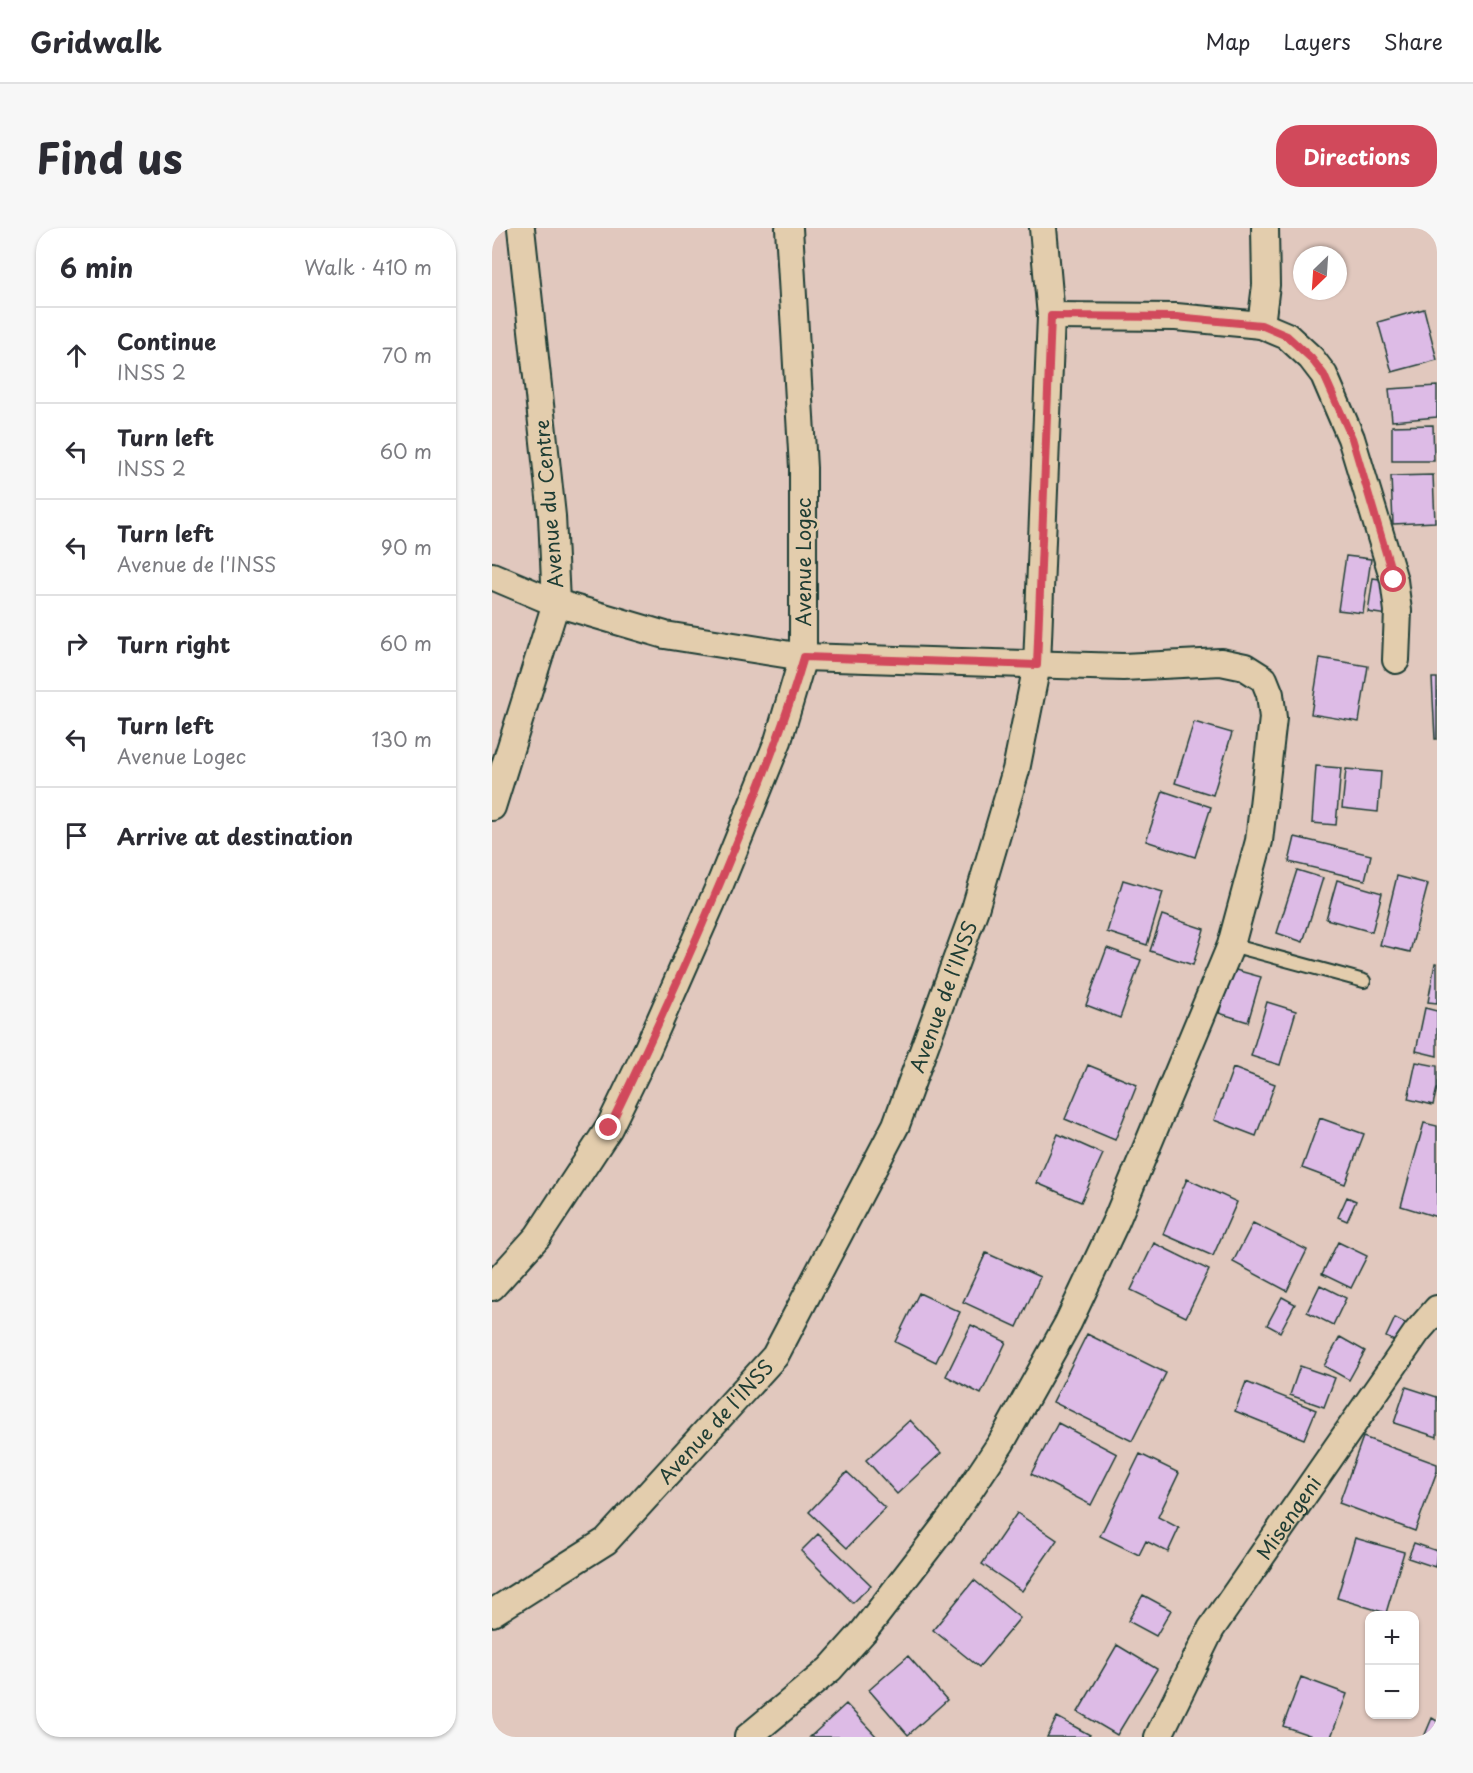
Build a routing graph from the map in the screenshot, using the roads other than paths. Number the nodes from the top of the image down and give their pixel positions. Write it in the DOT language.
graph roads {
  1 [pos="520,228"];
  2 [pos="789,228"];
  3 [pos="1043,228"];
  4 [pos="1265,228"];
  5 [pos="1051,316"];
  6 [pos="1261,325"];
  7 [pos="492,576"];
  8 [pos="556,603"];
  9 [pos="804,657"];
  10 [pos="1396,660"];
  11 [pos="1037,665"];
  12 [pos="492,807"];
  13 [pos="1231,945"];
  14 [pos="1364,981"];
  15 [pos="492,1287"];
  16 [pos="1437,1308"];
  17 [pos="492,1613"];
  18 [pos="748,1737"];
  19 [pos="1158,1737"];
  1 -- 8 [label="street, Avenue du Centre"];
  2 -- 9 [label="street, Avenue Logec"];
  3 -- 5 [label="street, Avenue de l'INSS"];
  4 -- 6 [label="street"];
  5 -- 6 [label="street"];
  5 -- 11 [label="street, Avenue de l'INSS"];
  6 -- 10 [label="street"];
  7 -- 8 [label="street"];
  8 -- 9 [label="street"];
  8 -- 12 [label="street, Avenue du Centre"];
  9 -- 11 [label="street"];
  9 -- 15 [label="street, Avenue Logec"];
  11 -- 13 [label="street"];
  11 -- 17 [label="street, Avenue de l'INSS"];
  13 -- 14 [label="lane"];
  13 -- 18 [label="street"];
  16 -- 19 [label="street, Misengeni"];
}
